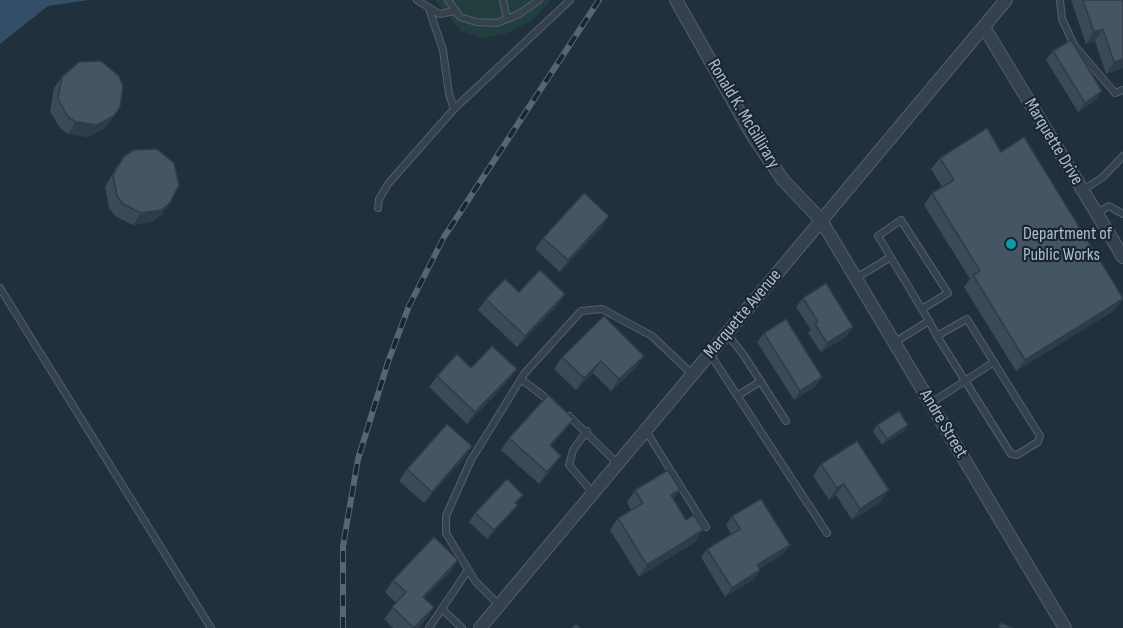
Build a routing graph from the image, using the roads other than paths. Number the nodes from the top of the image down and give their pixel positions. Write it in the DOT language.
graph roads {
  1 [pos="417,0"];
  2 [pos="448,0"];
  3 [pos="502,0"];
  4 [pos="539,0"];
  5 [pos="570,0"];
  6 [pos="676,0"];
  7 [pos="1006,0"];
  8 [pos="1060,0"];
  9 [pos="429,9"];
  10 [pos="455,11"];
  11 [pos="507,19"];
  12 [pos="984,27"];
  13 [pos="1123,90"];
  14 [pos="454,109"];
  15 [pos="1123,156"];
  16 [pos="1083,190"];
  17 [pos="378,207"];
  18 [pos="1097,213"];
  19 [pos="1123,214"];
  20 [pos="821,220"];
  21 [pos="891,257"];
  22 [pos="1123,257"];
  23 [pos="856,278"];
  24 [pos="0,288"];
  25 [pos="922,309"];
  26 [pos="929,321"];
  27 [pos="726,334"];
  28 [pos="937,336"];
  29 [pos="895,342"];
  30 [pos="710,354"];
  31 [pos="994,362"];
  32 [pos="692,375"];
  33 [pos="521,379"];
  34 [pos="965,380"];
  35 [pos="761,381"];
  36 [pos="737,396"];
  37 [pos="931,403"];
  38 [pos="786,420"];
  39 [pos="587,431"];
  40 [pos="645,431"];
  41 [pos="618,464"];
  42 [pos="593,493"];
  43 [pos="706,527"];
  44 [pos="827,533"];
  45 [pos="468,570"];
  46 [pos="500,605"];
  47 [pos="442,609"];
  48 [pos="211,628"];
  49 [pos="429,628"];
  50 [pos="462,628"];
  51 [pos="480,628"];
  52 [pos="1065,628"];
  1 -- 9 [label="lane"];
  2 -- 10 [label="lane"];
  3 -- 11 [label="lane"];
  4 -- 11 [label="lane"];
  5 -- 14 [label="lane"];
  6 -- 20 [label="street, Ronald K. McGillirary"];
  7 -- 12 [label="street, Marquette Avenue"];
  8 -- 13 [label="lane"];
  9 -- 10 [label="lane"];
  9 -- 14 [label="lane"];
  10 -- 11 [label="lane"];
  12 -- 16 [label="street, Marquette Drive"];
  12 -- 20 [label="street, Marquette Avenue"];
  14 -- 17 [label="lane"];
  15 -- 16 [label="lane"];
  16 -- 18 [label="street, Marquette Drive"];
  18 -- 19 [label="lane"];
  18 -- 22 [label="street, Marquette Drive"];
  20 -- 23 [label="street, Andre Street"];
  20 -- 27 [label="street, Marquette Avenue"];
  21 -- 23 [label="lane"];
  21 -- 25 [label="lane"];
  21 -- 25 [label="lane"];
  23 -- 29 [label="street, Andre Street"];
  24 -- 48 [label="lane"];
  25 -- 26 [label="lane"];
  26 -- 28 [label="lane"];
  26 -- 29 [label="lane"];
  27 -- 30 [label="street, Marquette Avenue"];
  27 -- 35 [label="lane"];
  28 -- 31 [label="lane"];
  28 -- 34 [label="lane"];
  29 -- 37 [label="street, Andre Street"];
  30 -- 32 [label="street, Marquette Avenue"];
  30 -- 36 [label="lane"];
  31 -- 34 [label="lane"];
  31 -- 34 [label="lane"];
  32 -- 33 [label="lane"];
  32 -- 40 [label="street, Marquette Avenue"];
  33 -- 39 [label="lane"];
  33 -- 45 [label="lane"];
  34 -- 37 [label="lane"];
  35 -- 36 [label="lane"];
  35 -- 38 [label="lane"];
  36 -- 44 [label="lane"];
  37 -- 52 [label="street, Andre Street"];
  39 -- 41 [label="lane"];
  39 -- 42 [label="lane"];
  40 -- 41 [label="street, Marquette Avenue"];
  40 -- 43 [label="lane"];
  41 -- 42 [label="street, Marquette Avenue"];
  42 -- 46 [label="street, Marquette Avenue"];
  45 -- 46 [label="lane"];
  45 -- 47 [label="lane"];
  46 -- 51 [label="street, Marquette Avenue"];
  47 -- 49 [label="lane"];
  47 -- 50 [label="lane"];
}
